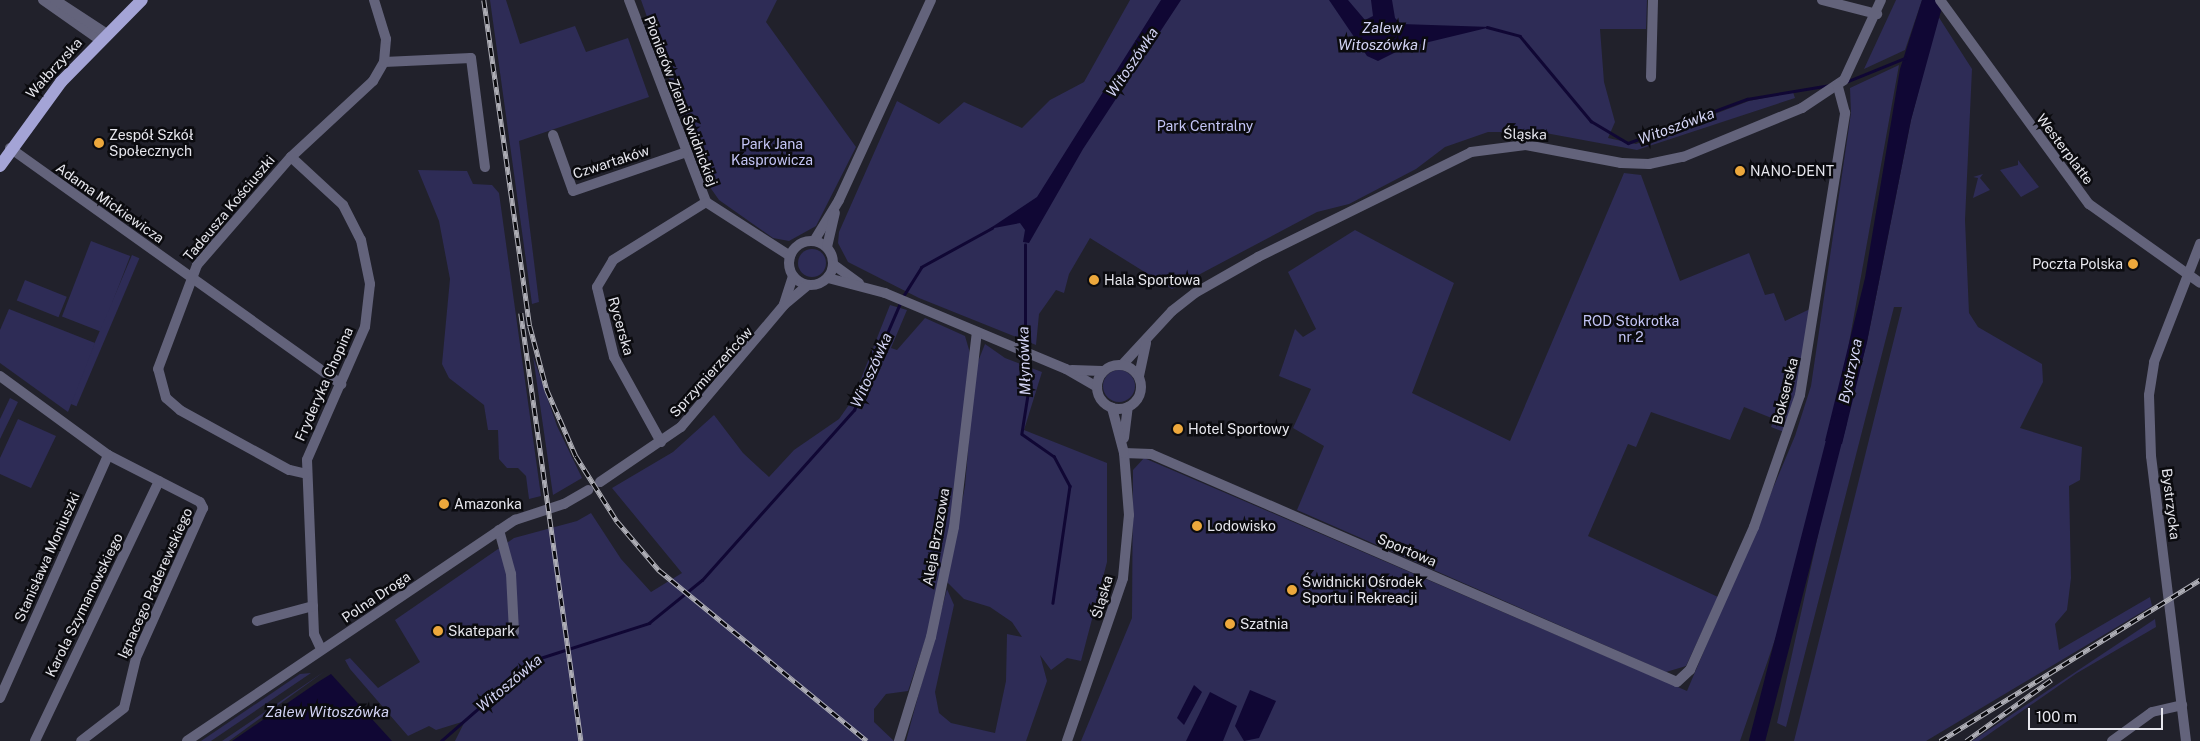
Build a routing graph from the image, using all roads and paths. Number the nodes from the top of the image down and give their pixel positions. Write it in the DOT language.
graph roads {
  1 [pos="43,0"];
  2 [pos="55,0"];
  3 [pos="142,0"];
  4 [pos="374,0"];
  5 [pos="628,0"];
  6 [pos="931,0"];
  7 [pos="1653,0"];
  8 [pos="1822,0"];
  9 [pos="1881,0"];
  10 [pos="1940,0"];
  11 [pos="1877,14"];
  12 [pos="104,37"];
  13 [pos="384,62"];
  14 [pos="1651,77"];
  15 [pos="1838,86"];
  16 [pos="553,135"];
  17 [pos="10,148"];
  18 [pos="684,152"];
  19 [pos="291,157"];
  20 [pos="0,166"];
  21 [pos="485,167"];
  22 [pos="839,200"];
  23 [pos="706,202"];
  24 [pos="814,241"];
  25 [pos="2200,244"];
  26 [pos="827,247"];
  27 [pos="790,256"];
  28 [pos="834,265"];
  29 [pos="190,276"];
  30 [pos="793,276"];
  31 [pos="2190,277"];
  32 [pos="828,278"];
  33 [pos="860,283"];
  34 [pos="2200,283"];
  35 [pos="808,285"];
  36 [pos="784,305"];
  37 [pos="977,332"];
  38 [pos="1148,337"];
  39 [pos="1123,364"];
  40 [pos="1066,369"];
  41 [pos="1102,371"];
  42 [pos="0,376"];
  43 [pos="1139,376"];
  44 [pos="342,384"];
  45 [pos="1097,387"];
  46 [pos="1128,407"];
  47 [pos="1112,408"];
  48 [pos="661,442"];
  49 [pos="1124,453"];
  50 [pos="108,455"];
  51 [pos="307,474"];
  52 [pos="159,481"];
  53 [pos="600,482"];
  54 [pos="588,490"];
  55 [pos="499,530"];
  56 [pos="313,606"];
  57 [pos="257,621"];
  58 [pos="514,632"];
  59 [pos="322,649"];
  60 [pos="1676,682"];
  61 [pos="0,698"];
  62 [pos="2182,705"];
  63 [pos="899,740"];
  64 [pos="34,741"];
  65 [pos="81,741"];
  66 [pos="187,741"];
  67 [pos="1067,741"];
  68 [pos="2112,741"];
  69 [pos="2186,741"];
  1 -- 12 [label="street"];
  2 -- 12 [label="street"];
  3 -- 12 [label="main road, Wałbrzyska"];
  4 -- 13 [label="street, Tadeusza Kościuszki"];
  5 -- 18 [label="street, Pionierów Ziemi Świdnickiej"];
  6 -- 22 [label="street"];
  7 -- 14 [label="street"];
  8 -- 11 [label="street"];
  9 -- 11 [label="street, Śląska"];
  10 -- 31 [label="street, Westerplatte"];
  11 -- 15 [label="street, Śląska"];
  12 -- 17 [label="main road, Wałbrzyska"];
  13 -- 19 [label="street, Tadeusza Kościuszki"];
  13 -- 21 [label="street"];
  15 -- 38 [label="street, Śląska"];
  15 -- 60 [label="street, Bokserska"];
  16 -- 18 [label="street, Czwartaków"];
  17 -- 20 [label="main road, Wałbrzyska"];
  17 -- 29 [label="street, Adama Mickiewicza"];
  18 -- 23 [label="street, Pionierów Ziemi Świdnickiej"];
  19 -- 29 [label="street, Tadeusza Kościuszki"];
  19 -- 44 [label="street, Fryderyka Chopina"];
  22 -- 24 [label="street"];
  22 -- 26 [label="street"];
  23 -- 27 [label="street, Pionierów Ziemi Świdnickiej"];
  23 -- 48 [label="street, Rycerska"];
  24 -- 26 [label="street"];
  24 -- 27 [label="street"];
  25 -- 31 [label="street, Bystrzycka"];
  26 -- 28 [label="street"];
  27 -- 30 [label="street"];
  28 -- 32 [label="street"];
  28 -- 33 [label="street"];
  29 -- 44 [label="street, Adama Mickiewicza"];
  29 -- 51 [label="street, Tadeusza Kościuszki"];
  30 -- 35 [label="street"];
  30 -- 36 [label="street, Sprzymierzeńców"];
  31 -- 34 [label="street, Westerplatte"];
  31 -- 62 [label="street, Bystrzycka"];
  32 -- 33 [label="street"];
  32 -- 35 [label="street"];
  33 -- 37 [label="street"];
  35 -- 36 [label="street, Sprzymierzeńców"];
  36 -- 48 [label="street, Sprzymierzeńców"];
  37 -- 40 [label="street"];
  37 -- 63 [label="street, Aleja Brzozowa"];
  38 -- 39 [label="street, Śląska"];
  38 -- 43 [label="street"];
  39 -- 41 [label="street"];
  39 -- 43 [label="street"];
  40 -- 41 [label="street"];
  40 -- 45 [label="street"];
  41 -- 45 [label="street"];
  42 -- 50 [label="street, Ignacego Paderewskiego"];
  43 -- 46 [label="street"];
  44 -- 51 [label="street, Fryderyka Chopina"];
  45 -- 47 [label="street"];
  46 -- 47 [label="street"];
  46 -- 49 [label="street, Śląska"];
  47 -- 49 [label="street, Śląska"];
  48 -- 53 [label="street, Sprzymierzeńców"];
  49 -- 60 [label="street, Sportowa"];
  49 -- 67 [label="street, Śląska"];
  50 -- 52 [label="street, Ignacego Paderewskiego"];
  50 -- 61 [label="street, Stanisława Moniuszki"];
  51 -- 56 [label="street, Fryderyka Chopina"];
  52 -- 64 [label="street, Karola Szymanowskiego"];
  52 -- 65 [label="street, Ignacego Paderewskiego"];
  54 -- 55 [label="street, Polna Droga"];
  55 -- 58 [label="street"];
  55 -- 59 [label="street, Polna Droga"];
  56 -- 57 [label="street"];
  56 -- 59 [label="street, Fryderyka Chopina"];
  59 -- 66 [label="street, Polna Droga"];
  62 -- 68 [label="street"];
  62 -- 69 [label="street, Bystrzycka"];
}
